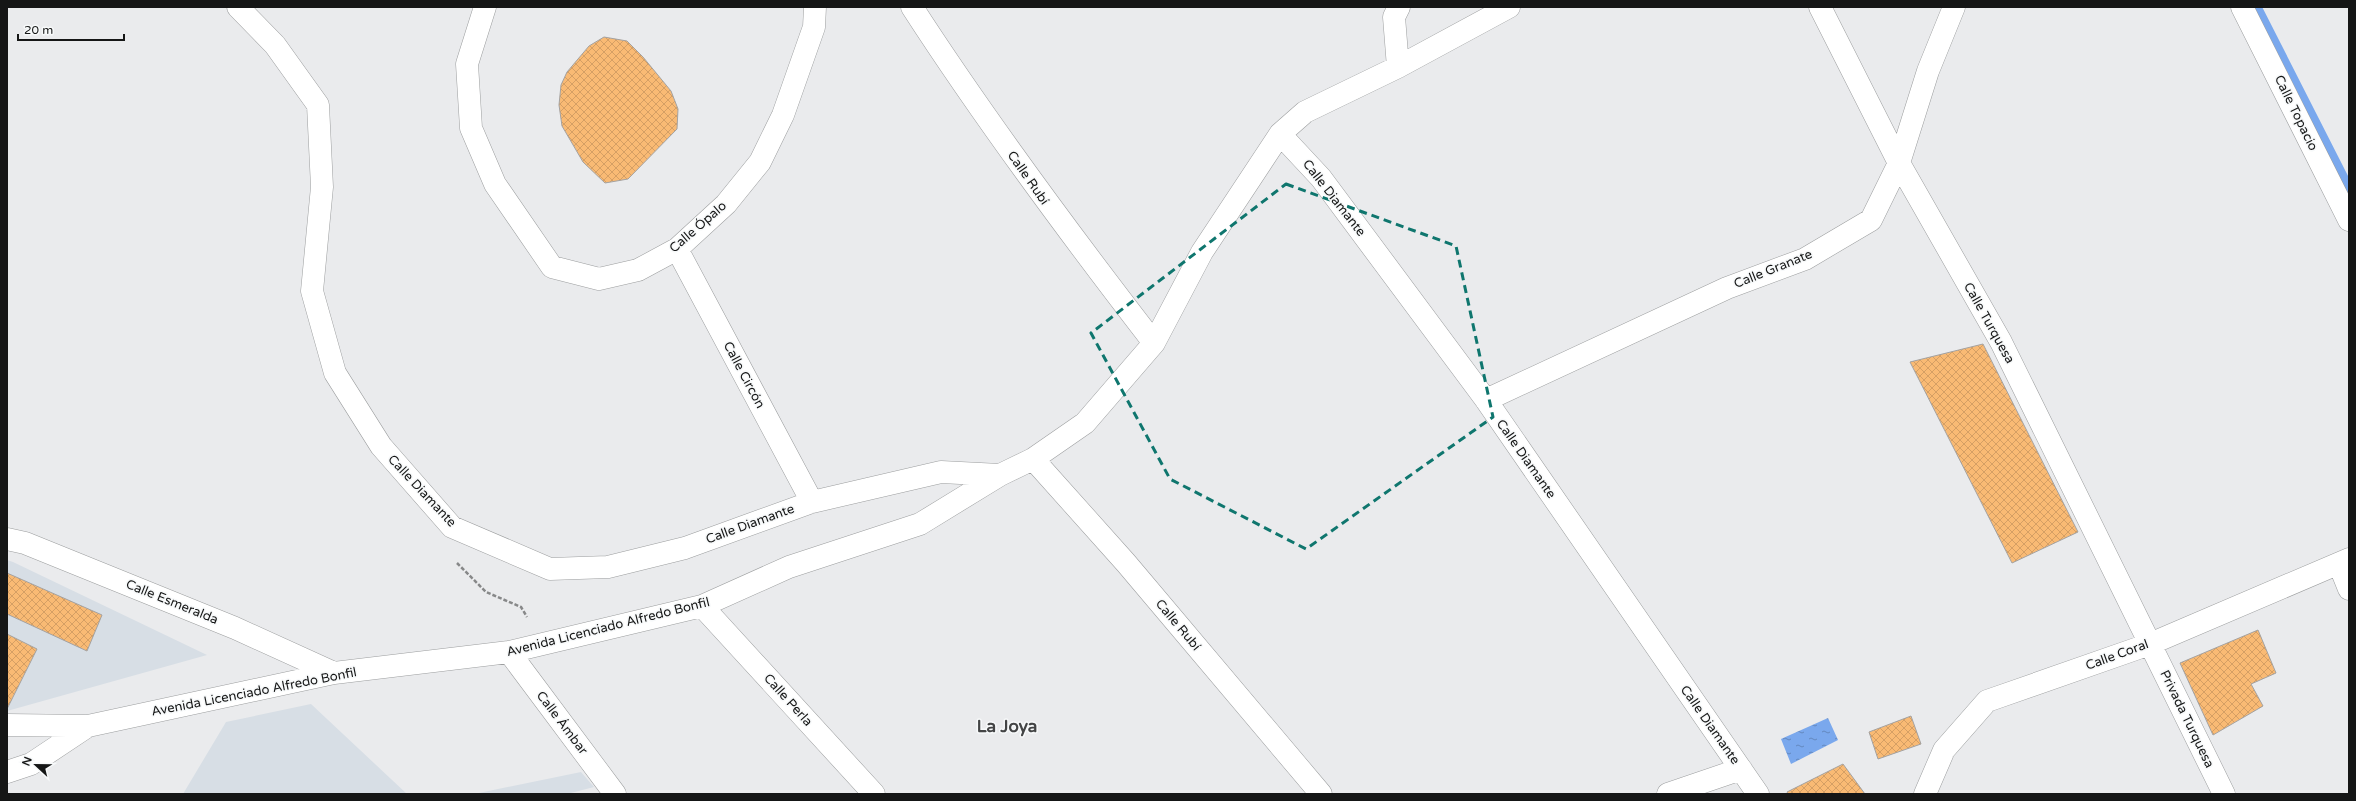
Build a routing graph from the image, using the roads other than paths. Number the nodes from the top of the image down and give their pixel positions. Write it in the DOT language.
graph roads {
  1 [pos="238,7"];
  2 [pos="485,7"];
  3 [pos="815,7"];
  4 [pos="912,7"];
  5 [pos="1399,7"];
  6 [pos="1509,7"];
  7 [pos="1820,7"];
  8 [pos="1954,7"];
  9 [pos="2242,7"];
  10 [pos="1398,67"];
  11 [pos="1280,134"];
  12 [pos="1899,162"];
  13 [pos="2349,220"];
  14 [pos="677,249"];
  15 [pos="1154,343"];
  16 [pos="1486,400"];
  17 [pos="1033,459"];
  18 [pos="1000,475"];
  19 [pos="812,502"];
  20 [pos="7,539"];
  21 [pos="2344,562"];
  22 [pos="2349,589"];
  23 [pos="702,606"];
  24 [pos="2150,644"];
  25 [pos="509,652"];
  26 [pos="334,673"];
  27 [pos="7,725"];
  28 [pos="88,726"];
  29 [pos="1741,769"];
  30 [pos="7,772"];
  31 [pos="615,794"];
  32 [pos="874,794"];
  33 [pos="1320,794"];
  34 [pos="1668,794"];
  35 [pos="1758,794"];
  36 [pos="1925,794"];
  37 [pos="2224,794"];
  1 -- 19 [label="street, Calle Diamante"];
  2 -- 14 [label="street, Calle Ópalo"];
  3 -- 14 [label="street, Calle Ópalo"];
  4 -- 15 [label="street, Calle Rubí"];
  5 -- 10 [label="street"];
  6 -- 10 [label="street, Avenida Licenciado Alfredo Bonfil"];
  7 -- 12 [label="street, Calle Turquesa"];
  8 -- 12 [label="street, Calle Granate"];
  9 -- 13 [label="street, Calle Topacio"];
  10 -- 11 [label="street, Avenida Licenciado Alfredo Bonfil"];
  11 -- 15 [label="street, Avenida Licenciado Alfredo Bonfil"];
  11 -- 16 [label="street, Calle Diamante"];
  12 -- 16 [label="street, Calle Granate"];
  12 -- 24 [label="street, Calle Turquesa"];
  14 -- 19 [label="street, Calle Circón"];
  15 -- 17 [label="street, Avenida Licenciado Alfredo Bonfil"];
  16 -- 29 [label="street, Calle Diamante"];
  17 -- 18 [label="street, Avenida Licenciado Alfredo Bonfil"];
  17 -- 33 [label="street, Calle Rubí"];
  18 -- 19 [label="street, Calle Diamante"];
  18 -- 23 [label="street, Avenida Licenciado Alfredo Bonfil"];
  20 -- 26 [label="street, Calle Esmeralda"];
  21 -- 22 [label="street"];
  21 -- 24 [label="street, Calle Coral"];
  23 -- 25 [label="street, Avenida Licenciado Alfredo Bonfil"];
  23 -- 32 [label="street, Calle Perla"];
  24 -- 36 [label="street, Calle Coral"];
  24 -- 37 [label="street, Privada Turquesa"];
  25 -- 26 [label="street, Avenida Licenciado Alfredo Bonfil"];
  25 -- 31 [label="street, Calle Ámbar"];
  26 -- 28 [label="street, Avenida Licenciado Alfredo Bonfil"];
  27 -- 28 [label="street, Avenida Licenciado Alfredo Bonfil"];
  28 -- 30 [label="street, Avenida Licenciado Alfredo Bonfil"];
  29 -- 34 [label="street"];
  29 -- 35 [label="street, Calle Diamante"];
}
